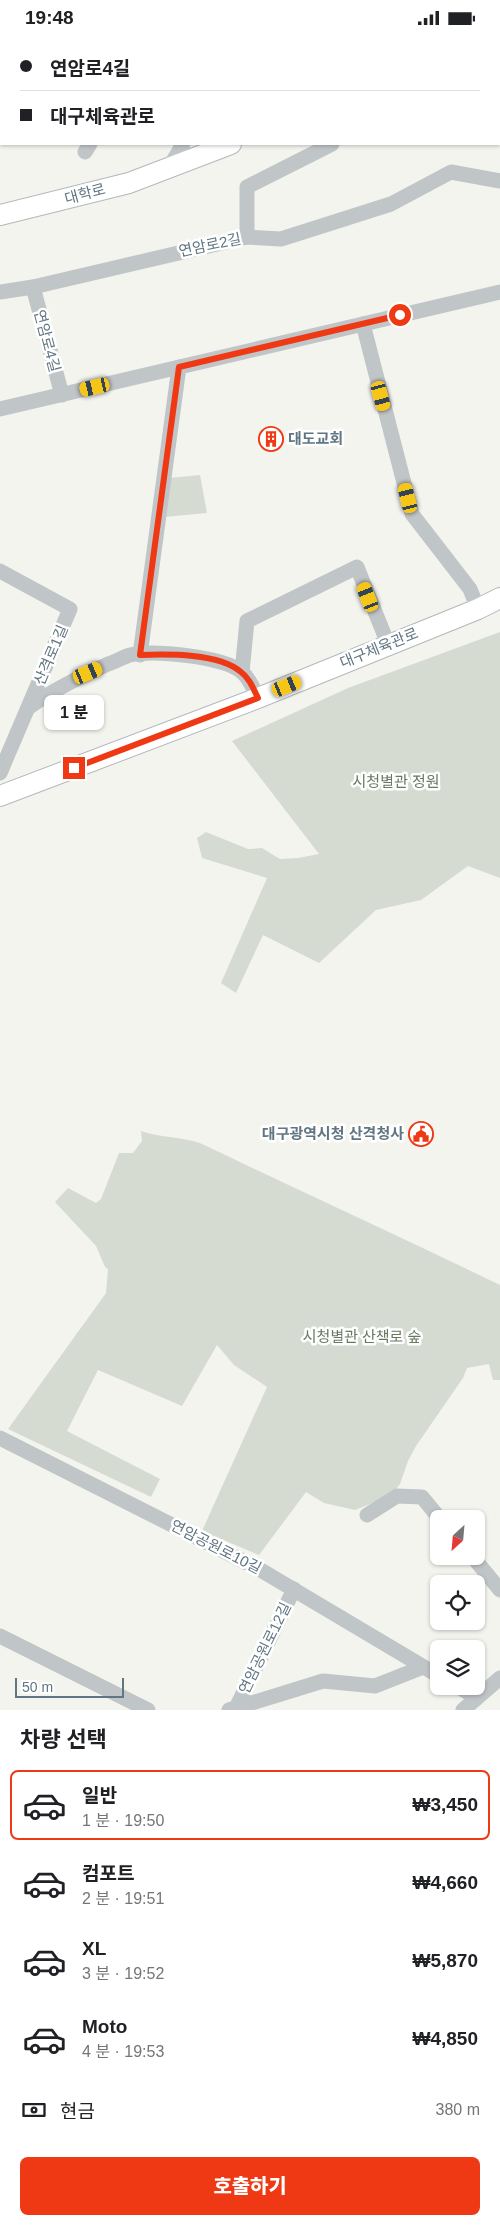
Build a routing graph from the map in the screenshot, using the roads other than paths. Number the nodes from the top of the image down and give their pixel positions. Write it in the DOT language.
graph roads {
  1 [pos="181,145"];
  2 [pos="228,145"];
  3 [pos="330,145"];
  4 [pos="169,168"];
  5 [pos="500,181"];
  6 [pos="0,215"];
  7 [pos="246,237"];
  8 [pos="33,287"];
  9 [pos="0,292"];
  10 [pos="500,292"];
  11 [pos="363,324"];
  12 [pos="179,367"];
  13 [pos="62,395"];
  14 [pos="0,409"];
  15 [pos="0,571"];
  16 [pos="500,598"];
  17 [pos="500,605"];
  18 [pos="478,609"];
  19 [pos="388,644"];
  20 [pos="140,655"];
  21 [pos="242,672"];
  22 [pos="258,698"];
  23 [pos="28,708"];
  24 [pos="0,773"];
  25 [pos="0,797"];
  26 [pos="1,1441"];
  27 [pos="433,1510"];
  28 [pos="368,1515"];
  29 [pos="479,1565"];
  30 [pos="294,1589"];
  31 [pos="500,1590"];
  32 [pos="0,1636"];
  33 [pos="423,1667"];
  34 [pos="430,1671"];
  35 [pos="499,1680"];
  36 [pos="472,1695"];
  37 [pos="477,1698"];
  38 [pos="233,1709"];
  39 [pos="148,1710"];
  40 [pos="463,1710"];
  1 -- 4 [label="street"];
  2 -- 4 [label="street, 대학로"];
  3 -- 7 [label="street"];
  4 -- 6 [label="street, 대학로"];
  5 -- 7 [label="street, 연암로2길"];
  7 -- 8 [label="street, 연암로2길"];
  8 -- 9 [label="street, 연암로2길"];
  8 -- 13 [label="street, 연암로4길"];
  10 -- 11 [label="street"];
  11 -- 12 [label="street"];
  11 -- 18 [label="street"];
  12 -- 13 [label="street"];
  12 -- 20 [label="street"];
  13 -- 14 [label="street"];
  15 -- 23 [label="street, 산격로1길"];
  16 -- 18 [label="street, 대구체육관로"];
  17 -- 18 [label="street"];
  18 -- 19 [label="street, 대구체육관로"];
  19 -- 21 [label="street"];
  19 -- 22 [label="street, 대구체육관로"];
  20 -- 21 [label="street"];
  20 -- 23 [label="street"];
  21 -- 22 [label="street"];
  22 -- 25 [label="street, 대구체육관로"];
  23 -- 24 [label="street, 산격로1길"];
  26 -- 30 [label="street, 연암공원로10길"];
  27 -- 28 [label="street"];
  29 -- 31 [label="street"];
  30 -- 33 [label="street, 연암공원로10길"];
  30 -- 38 [label="street, 연암공원로12길"];
  32 -- 39 [label="street"];
  33 -- 34 [label="street, 연암공원로10길"];
  33 -- 38 [label="street, 연암공원로12길"];
  35 -- 37 [label="street"];
  36 -- 37 [label="street"];
  37 -- 40 [label="street"];
}
